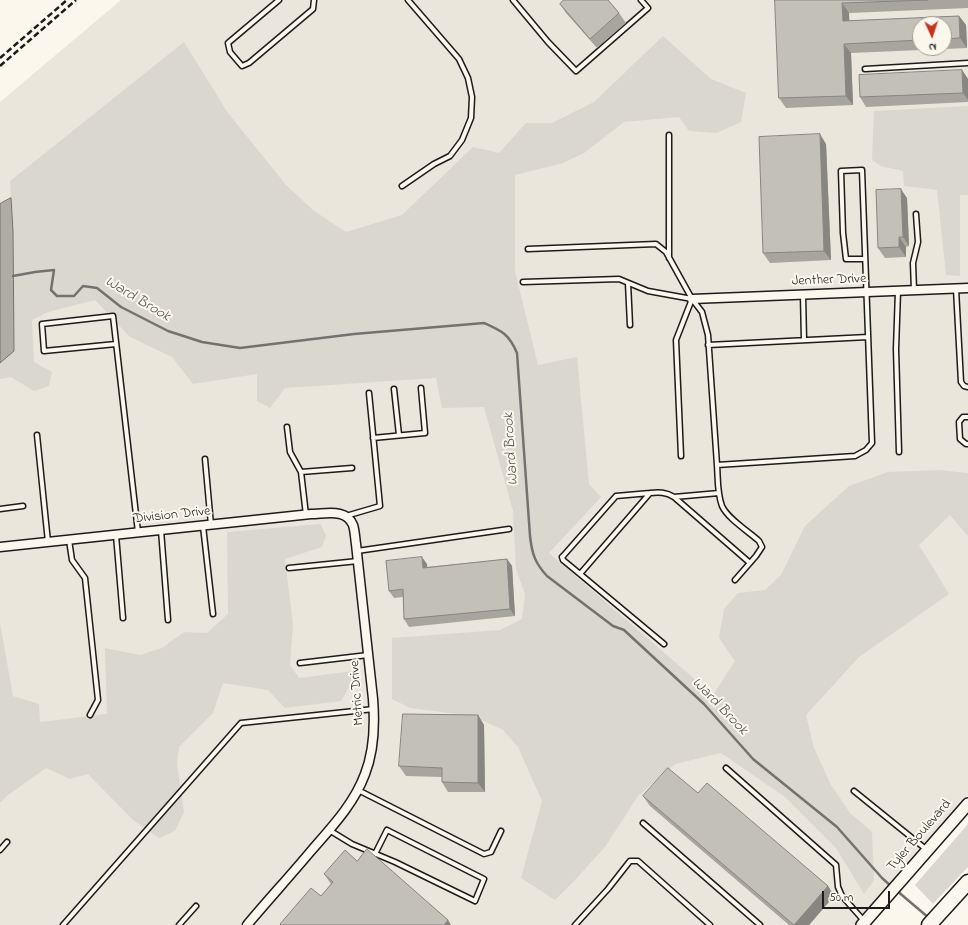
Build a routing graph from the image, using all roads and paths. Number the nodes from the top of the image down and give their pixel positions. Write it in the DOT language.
graph roads {
  1 [pos="279,0"];
  2 [pos="314,0"];
  3 [pos="408,0"];
  4 [pos="513,0"];
  5 [pos="641,0"];
  6 [pos="968,63"];
  7 [pos="865,69"];
  8 [pos="669,135"];
  9 [pos="402,186"];
  10 [pos="916,214"];
  11 [pos="528,249"];
  12 [pos="669,258"];
  13 [pos="865,259"];
  14 [pos="523,282"];
  15 [pos="628,283"];
  16 [pos="968,288"];
  17 [pos="956,289"];
  18 [pos="914,290"];
  19 [pos="898,291"];
  20 [pos="866,292"];
  21 [pos="803,295"];
  22 [pos="692,299"];
  23 [pos="630,324"];
  24 [pos="868,337"];
  25 [pos="804,340"];
  26 [pos="116,344"];
  27 [pos="708,346"];
  28 [pos="968,387"];
  29 [pos="421,388"];
  30 [pos="394,389"];
  31 [pos="369,393"];
  32 [pos="968,417"];
  33 [pos="287,427"];
  34 [pos="37,435"];
  35 [pos="399,435"];
  36 [pos="373,438"];
  37 [pos="968,444"];
  38 [pos="899,452"];
  39 [pos="681,456"];
  40 [pos="205,459"];
  41 [pos="717,465"];
  42 [pos="352,468"];
  43 [pos="301,472"];
  44 [pos="650,493"];
  45 [pos="719,493"];
  46 [pos="674,497"];
  47 [pos="23,506"];
  48 [pos="0,509"];
  49 [pos="306,515"];
  50 [pos="346,516"];
  51 [pos="207,525"];
  52 [pos="509,528"];
  53 [pos="161,530"];
  54 [pos="138,533"];
  55 [pos="116,535"];
  56 [pos="70,540"];
  57 [pos="48,542"];
  58 [pos="0,547"];
  59 [pos="357,551"];
  60 [pos="358,561"];
  61 [pos="750,563"];
  62 [pos="289,568"];
  63 [pos="580,574"];
  64 [pos="735,580"];
  65 [pos="213,614"];
  66 [pos="123,618"];
  67 [pos="168,620"];
  68 [pos="664,644"];
  69 [pos="368,656"];
  70 [pos="300,663"];
  71 [pos="374,709"];
  72 [pos="90,715"];
  73 [pos="726,768"];
  74 [pos="358,790"];
  75 [pos="854,791"];
  76 [pos="968,804"];
  77 [pos="643,823"];
  78 [pos="329,830"];
  79 [pos="501,831"];
  80 [pos="7,842"];
  81 [pos="0,850"];
  82 [pos="927,850"];
  83 [pos="375,854"];
  84 [pos="968,882"];
  85 [pos="196,906"];
  86 [pos="863,923"];
  87 [pos="63,925"];
  88 [pos="179,925"];
  89 [pos="247,925"];
  90 [pos="575,925"];
  91 [pos="710,925"];
  92 [pos="760,925"];
  93 [pos="929,925"];
  1 -- 2 [label="lane"];
  3 -- 9 [label="lane"];
  4 -- 5 [label="lane"];
  6 -- 7 [label="lane"];
  8 -- 12 [label="lane"];
  10 -- 18 [label="lane"];
  11 -- 12 [label="lane"];
  12 -- 22 [label="lane"];
  13 -- 13 [label="lane"];
  13 -- 20 [label="lane"];
  14 -- 15 [label="lane"];
  15 -- 22 [label="lane"];
  15 -- 23 [label="lane"];
  16 -- 17 [label="street, Jenther Drive"];
  17 -- 18 [label="street, Jenther Drive"];
  17 -- 28 [label="lane"];
  18 -- 19 [label="street, Jenther Drive"];
  19 -- 20 [label="street, Jenther Drive"];
  19 -- 38 [label="lane"];
  20 -- 21 [label="street, Jenther Drive"];
  20 -- 24 [label="lane"];
  21 -- 22 [label="street, Jenther Drive"];
  21 -- 25 [label="lane"];
  22 -- 27 [label="lane"];
  22 -- 39 [label="lane"];
  24 -- 25 [label="lane"];
  24 -- 41 [label="lane"];
  25 -- 27 [label="lane"];
  26 -- 26 [label="lane"];
  26 -- 54 [label="lane"];
  27 -- 41 [label="lane"];
  29 -- 35 [label="lane"];
  30 -- 35 [label="lane"];
  31 -- 36 [label="lane"];
  32 -- 37 [label="lane"];
  33 -- 43 [label="lane"];
  34 -- 57 [label="lane"];
  35 -- 36 [label="lane"];
  36 -- 50 [label="lane"];
  40 -- 51 [label="lane"];
  41 -- 45 [label="lane"];
  42 -- 43 [label="lane"];
  43 -- 49 [label="lane"];
  44 -- 46 [label="lane"];
  44 -- 63 [label="lane"];
  44 -- 63 [label="lane"];
  45 -- 46 [label="lane"];
  45 -- 61 [label="lane"];
  46 -- 61 [label="lane"];
  47 -- 48 [label="lane"];
  49 -- 50 [label="street, Division Drive"];
  49 -- 51 [label="street, Division Drive"];
  50 -- 59 [label="street, Metric Drive"];
  51 -- 53 [label="street, Division Drive"];
  51 -- 65 [label="lane"];
  52 -- 59 [label="lane"];
  53 -- 54 [label="street, Division Drive"];
  53 -- 67 [label="lane"];
  54 -- 55 [label="street, Division Drive"];
  55 -- 56 [label="street, Division Drive"];
  55 -- 66 [label="lane"];
  56 -- 57 [label="street, Division Drive"];
  56 -- 72 [label="lane"];
  57 -- 58 [label="street, Division Drive"];
  59 -- 60 [label="street, Metric Drive"];
  60 -- 62 [label="lane"];
  60 -- 69 [label="street, Metric Drive"];
  61 -- 64 [label="lane"];
  63 -- 68 [label="lane"];
  69 -- 70 [label="lane"];
  69 -- 71 [label="street, Metric Drive"];
  71 -- 74 [label="street, Metric Drive"];
  71 -- 87 [label="lane"];
  73 -- 86 [label="lane"];
  74 -- 78 [label="street, Metric Drive"];
  74 -- 79 [label="lane"];
  75 -- 82 [label="lane"];
  76 -- 82 [label="street, Tyler Boulevard"];
  77 -- 92 [label="lane"];
  78 -- 83 [label="lane"];
  78 -- 89 [label="street, Metric Drive"];
  80 -- 81 [label="lane"];
  82 -- 86 [label="street, Tyler Boulevard"];
  83 -- 83 [label="lane"];
  84 -- 93 [label="highway"];
  85 -- 88 [label="lane"];
  90 -- 91 [label="lane"];
}
